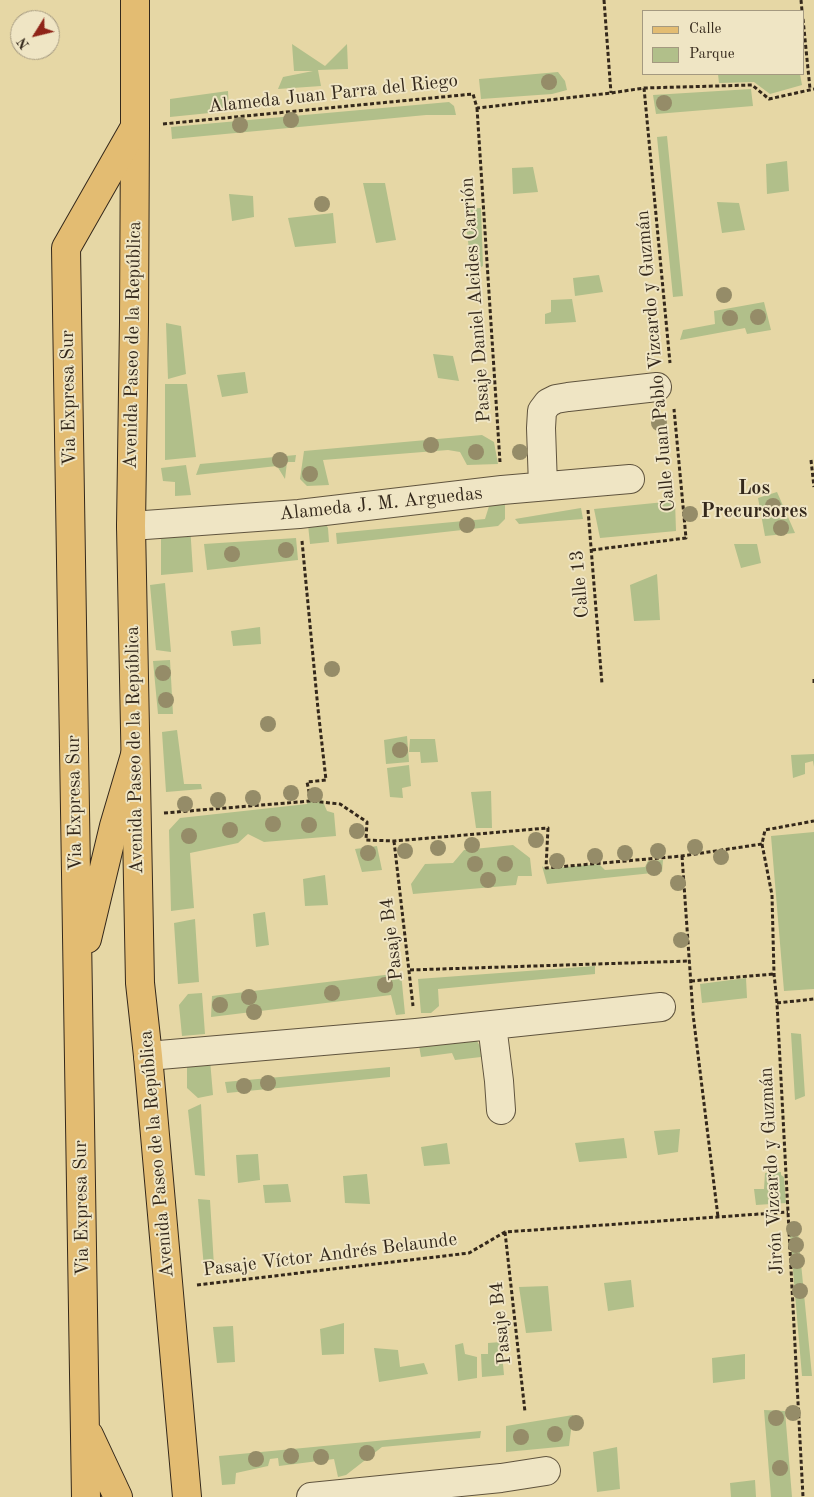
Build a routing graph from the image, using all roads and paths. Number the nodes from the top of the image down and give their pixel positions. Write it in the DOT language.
graph roads {
  1 [pos="136,0"];
  2 [pos="604,0"];
  3 [pos="804,27"];
  4 [pos="644,88"];
  5 [pos="812,89"];
  6 [pos="611,93"];
  7 [pos="476,108"];
  8 [pos="135,127"];
  9 [pos="670,363"];
  10 [pos="665,395"];
  11 [pos="811,460"];
  12 [pos="630,479"];
  13 [pos="586,482"];
  14 [pos="543,486"];
  15 [pos="814,487"];
  16 [pos="502,490"];
  17 [pos="299,514"];
  18 [pos="131,526"];
  19 [pos="592,550"];
  20 [pos="814,679"];
  21 [pos="602,684"];
  22 [pos="814,685"];
  23 [pos="136,755"];
  24 [pos="311,800"];
  25 [pos="163,813"];
  26 [pos="814,821"];
  27 [pos="394,841"];
  28 [pos="762,844"];
  29 [pos="682,856"];
  30 [pos="690,961"];
  31 [pos="410,970"];
  32 [pos="774,974"];
  33 [pos="78,977"];
  34 [pos="691,981"];
  35 [pos="814,999"];
  36 [pos="777,1003"];
  37 [pos="661,1007"];
  38 [pos="492,1025"];
  39 [pos="416,1033"];
  40 [pos="148,1056"];
  41 [pos="500,1110"];
  42 [pos="788,1212"];
  43 [pos="718,1217"];
  44 [pos="504,1232"];
  45 [pos="169,1288"];
  46 [pos="525,1412"];
  47 [pos="85,1429"];
  48 [pos="546,1471"];
  49 [pos="86,1497"];
  50 [pos="118,1497"];
  51 [pos="186,1497"];
  52 [pos="311,1497"];
  53 [pos="803,1497"];
  1 -- 8 [label="main road, Avenida Paseo de la República"];
  2 -- 6 [label="path"];
  3 -- 5 [label="path"];
  4 -- 5 [label="path, Alameda Juan Parra del Riego"];
  4 -- 6 [label="path, Alameda Juan Parra del Riego"];
  4 -- 9 [label="path, Calle Juan Pablo Vizcardo y Guzmán"];
  6 -- 7 [label="path, Alameda Juan Parra del Riego"];
  7 -- 8 [label="path, Alameda Juan Parra del Riego"];
  7 -- 16 [label="path, Pasaje Daniel Alcides Carrión"];
  8 -- 18 [label="main road, Avenida Paseo de la República"];
  8 -- 33 [label="main road, Via Expresa Sur"];
  10 -- 14 [label="street"];
  10 -- 19 [label="path, Calle Juan Pablo Vizcardo y Guzmán"];
  11 -- 15 [label="path"];
  12 -- 13 [label="street, Alameda J. M. Arguedas"];
  13 -- 14 [label="street, Alameda J. M. Arguedas"];
  13 -- 19 [label="path, Calle 13"];
  14 -- 16 [label="street, Alameda J. M. Arguedas"];
  16 -- 17 [label="street, Alameda J. M. Arguedas"];
  17 -- 18 [label="street, Alameda J. M. Arguedas"];
  17 -- 24 [label="path"];
  18 -- 23 [label="main road, Avenida Paseo de la República"];
  19 -- 21 [label="path, Calle 13"];
  20 -- 22 [label="path"];
  23 -- 33 [label="main road"];
  23 -- 40 [label="main road, Avenida Paseo de la República"];
  24 -- 25 [label="path"];
  24 -- 27 [label="path"];
  26 -- 28 [label="path"];
  27 -- 29 [label="path"];
  27 -- 31 [label="path, Pasaje B4"];
  28 -- 29 [label="path"];
  28 -- 32 [label="path, Jirón Vizcardo y Guzmán"];
  29 -- 30 [label="path"];
  30 -- 31 [label="path"];
  30 -- 34 [label="path"];
  31 -- 39 [label="path, Pasaje B4"];
  32 -- 34 [label="path"];
  32 -- 36 [label="path, Jirón Vizcardo y Guzmán"];
  33 -- 47 [label="main road, Via Expresa Sur"];
  34 -- 43 [label="path"];
  35 -- 36 [label="path"];
  36 -- 42 [label="path, Jirón Vizcardo y Guzmán"];
  37 -- 38 [label="street"];
  38 -- 39 [label="street"];
  38 -- 41 [label="street"];
  39 -- 40 [label="street"];
  40 -- 45 [label="main road, Avenida Paseo de la República"];
  42 -- 43 [label="path, Pasaje Víctor Andrés Belaunde"];
  42 -- 53 [label="path, Jirón Vizcardo y Guzmán"];
  43 -- 44 [label="path, Pasaje Víctor Andrés Belaunde"];
  44 -- 45 [label="path, Pasaje Víctor Andrés Belaunde"];
  44 -- 46 [label="path, Pasaje B4"];
  45 -- 51 [label="main road, Avenida Paseo de la República"];
  47 -- 49 [label="main road, Via Expresa Sur"];
  47 -- 50 [label="main road"];
  48 -- 52 [label="street"];
}
